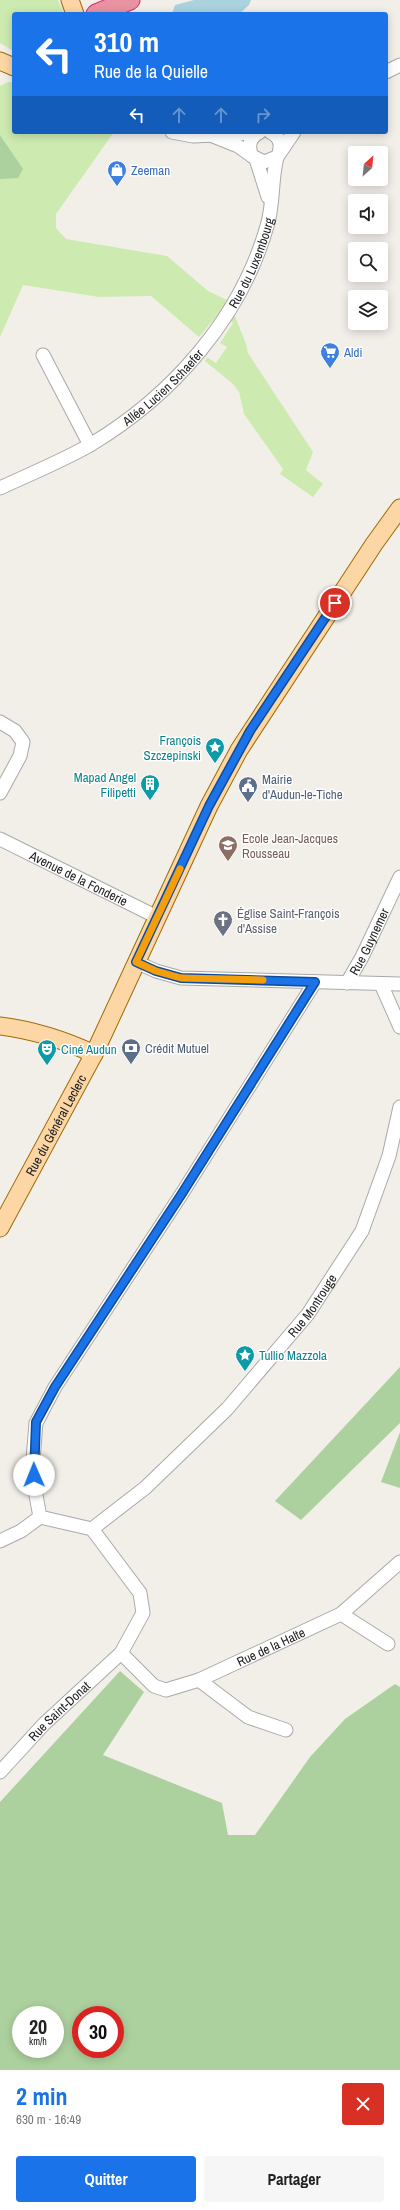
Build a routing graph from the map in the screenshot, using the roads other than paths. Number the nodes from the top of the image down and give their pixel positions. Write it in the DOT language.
graph roads {
  1 [pos="70,0"];
  2 [pos="130,0"];
  3 [pos="74,12"];
  4 [pos="101,12"];
  5 [pos="0,61"];
  6 [pos="400,65"];
  7 [pos="12,66"];
  8 [pos="388,71"];
  9 [pos="12,74"];
  10 [pos="0,77"];
  11 [pos="182,134"];
  12 [pos="226,134"];
  13 [pos="257,134"];
  14 [pos="272,134"];
  15 [pos="293,134"];
  16 [pos="209,135"];
  17 [pos="278,155"];
  18 [pos="254,157"];
  19 [pos="271,204"];
  20 [pos="225,318"];
  21 [pos="43,355"];
  22 [pos="90,445"];
  23 [pos="0,488"];
  24 [pos="400,508"];
  25 [pos="0,722"];
  26 [pos="0,793"];
  27 [pos="0,839"];
  28 [pos="400,877"];
  29 [pos="157,917"];
  30 [pos="136,962"];
  31 [pos="315,982"];
  32 [pos="347,983"];
  33 [pos="381,984"];
  34 [pos="400,984"];
  35 [pos="0,1026"];
  36 [pos="400,1027"];
  37 [pos="94,1054"];
  38 [pos="400,1107"];
  39 [pos="0,1228"];
  40 [pos="40,1518"];
  41 [pos="92,1529"];
  42 [pos="0,1541"];
  43 [pos="400,1562"];
  44 [pos="342,1614"];
  45 [pos="388,1644"];
  46 [pos="121,1653"];
  47 [pos="199,1680"];
  48 [pos="286,1730"];
  49 [pos="0,1772"];
  1 -- 3 [label="main road"];
  2 -- 4 [label="highway"];
  5 -- 7 [label="main road"];
  6 -- 8 [label="street"];
  9 -- 10 [label="main road"];
  11 -- 16 [label="street"];
  12 -- 16 [label="street"];
  13 -- 18 [label="street"];
  14 -- 17 [label="street"];
  15 -- 17 [label="street"];
  16 -- 18 [label="street"];
  17 -- 18 [label="street"];
  17 -- 19 [label="street, Rue du Luxembourg"];
  18 -- 19 [label="street"];
  19 -- 20 [label="street, Rue du Luxembourg"];
  20 -- 22 [label="street, Allée Lucien Schaefer"];
  21 -- 22 [label="street"];
  22 -- 23 [label="street, Allée Lucien Schaefer"];
  24 -- 29 [label="main road, Rue du Général Leclerc"];
  25 -- 26 [label="street"];
  27 -- 29 [label="street, Avenue de la Fonderie"];
  28 -- 32 [label="street, Rue Guynemer"];
  29 -- 30 [label="main road, Rue du Général Leclerc"];
  30 -- 31 [label="street"];
  30 -- 37 [label="main road, Rue du Général Leclerc"];
  31 -- 32 [label="street"];
  31 -- 40 [label="street"];
  32 -- 33 [label="street"];
  33 -- 34 [label="street"];
  33 -- 36 [label="street"];
  35 -- 37 [label="main road"];
  37 -- 39 [label="main road, Rue du Général Leclerc"];
  38 -- 41 [label="street, Rue Montrouge"];
  40 -- 41 [label="street"];
  40 -- 42 [label="street"];
  41 -- 46 [label="street"];
  43 -- 44 [label="street, Rue de la Halte"];
  44 -- 45 [label="street"];
  44 -- 47 [label="street, Rue de la Halte"];
  46 -- 47 [label="street, Rue de la Halte"];
  46 -- 49 [label="street, Rue Saint-Donat"];
  47 -- 48 [label="street"];
}
